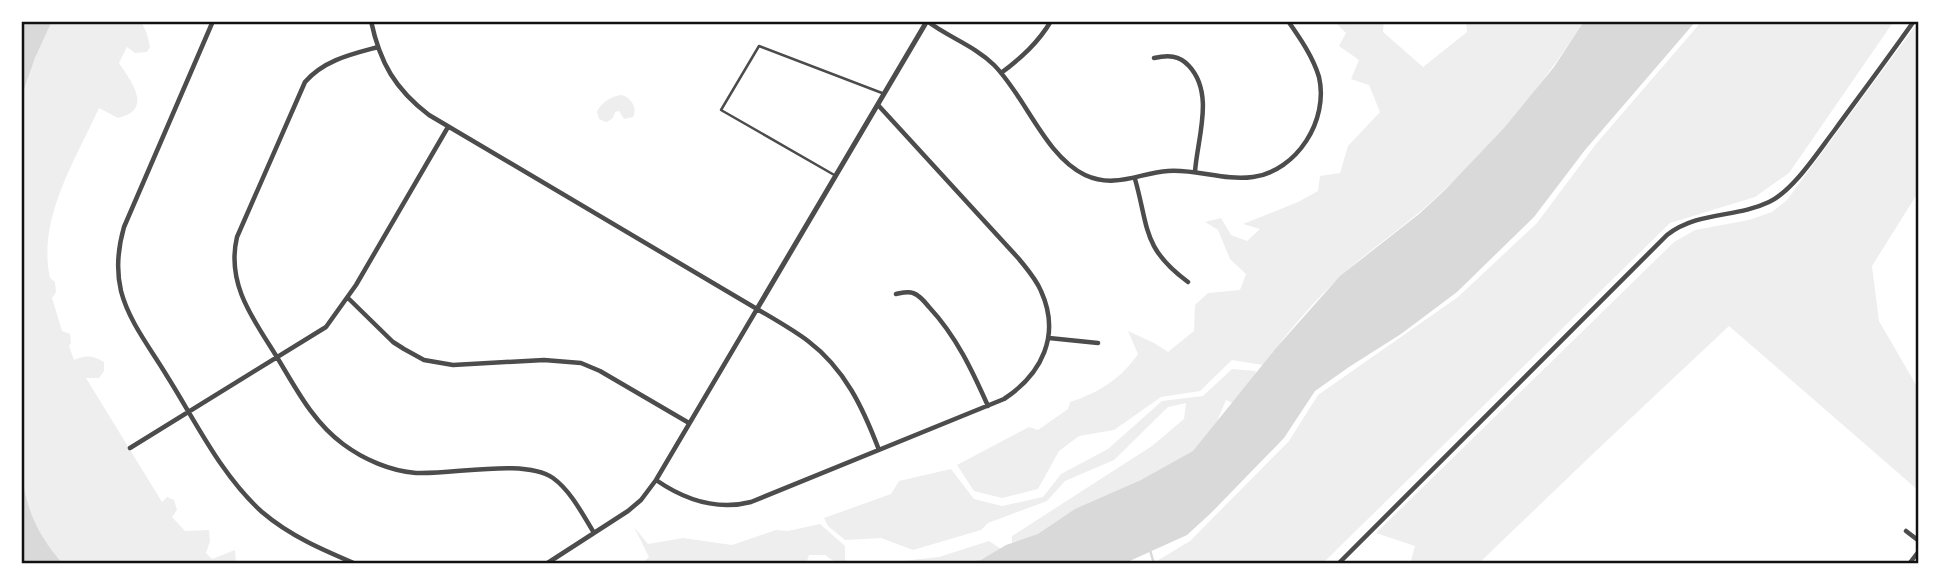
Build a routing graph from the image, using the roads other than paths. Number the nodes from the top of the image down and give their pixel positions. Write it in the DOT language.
graph roads {
  1 [pos="213,21"];
  2 [pos="372,21"];
  3 [pos="927,21"];
  4 [pos="1051,21"];
  5 [pos="1288,21"];
  6 [pos="1913,21"];
  7 [pos="378,47"];
  8 [pos="1154,58"];
  9 [pos="1001,73"];
  10 [pos="885,94"];
  11 [pos="878,105"];
  12 [pos="448,127"];
  13 [pos="1195,172"];
  14 [pos="836,176"];
  15 [pos="1135,179"];
  16 [pos="1188,282"];
  17 [pos="896,294"];
  18 [pos="348,298"];
  19 [pos="757,309"];
  20 [pos="1049,338"];
  21 [pos="1098,343"];
  22 [pos="278,358"];
  23 [pos="988,406"];
  24 [pos="189,412"];
  25 [pos="690,423"];
  26 [pos="130,448"];
  27 [pos="879,450"];
  28 [pos="656,480"];
  29 [pos="1906,531"];
  30 [pos="594,533"];
  31 [pos="1919,541"];
  32 [pos="1919,551"];
  33 [pos="356,564"];
  34 [pos="546,564"];
  35 [pos="1338,564"];
  36 [pos="1909,564"];
  1 -- 24 [label="street"];
  2 -- 7 [label="street"];
  3 -- 9 [label="street"];
  3 -- 10 [label="street"];
  4 -- 9 [label="street"];
  5 -- 13 [label="street"];
  6 -- 35 [label="street"];
  7 -- 12 [label="street"];
  7 -- 22 [label="street"];
  8 -- 13 [label="street"];
  9 -- 15 [label="street"];
  10 -- 11 [label="street"];
  10 -- 14 [label="lane"];
  11 -- 14 [label="street"];
  11 -- 20 [label="street"];
  12 -- 18 [label="street"];
  12 -- 19 [label="street"];
  13 -- 15 [label="street"];
  14 -- 19 [label="street"];
  15 -- 16 [label="street"];
  17 -- 23 [label="street"];
  18 -- 22 [label="street"];
  18 -- 25 [label="street"];
  19 -- 25 [label="street"];
  19 -- 27 [label="street"];
  20 -- 21 [label="street"];
  20 -- 23 [label="street"];
  22 -- 24 [label="street"];
  22 -- 30 [label="street"];
  23 -- 27 [label="street"];
  24 -- 26 [label="street"];
  24 -- 33 [label="street"];
  25 -- 28 [label="street"];
  27 -- 28 [label="street"];
  28 -- 30 [label="street"];
  29 -- 31 [label="street"];
  30 -- 34 [label="street"];
  32 -- 36 [label="street"];
}
